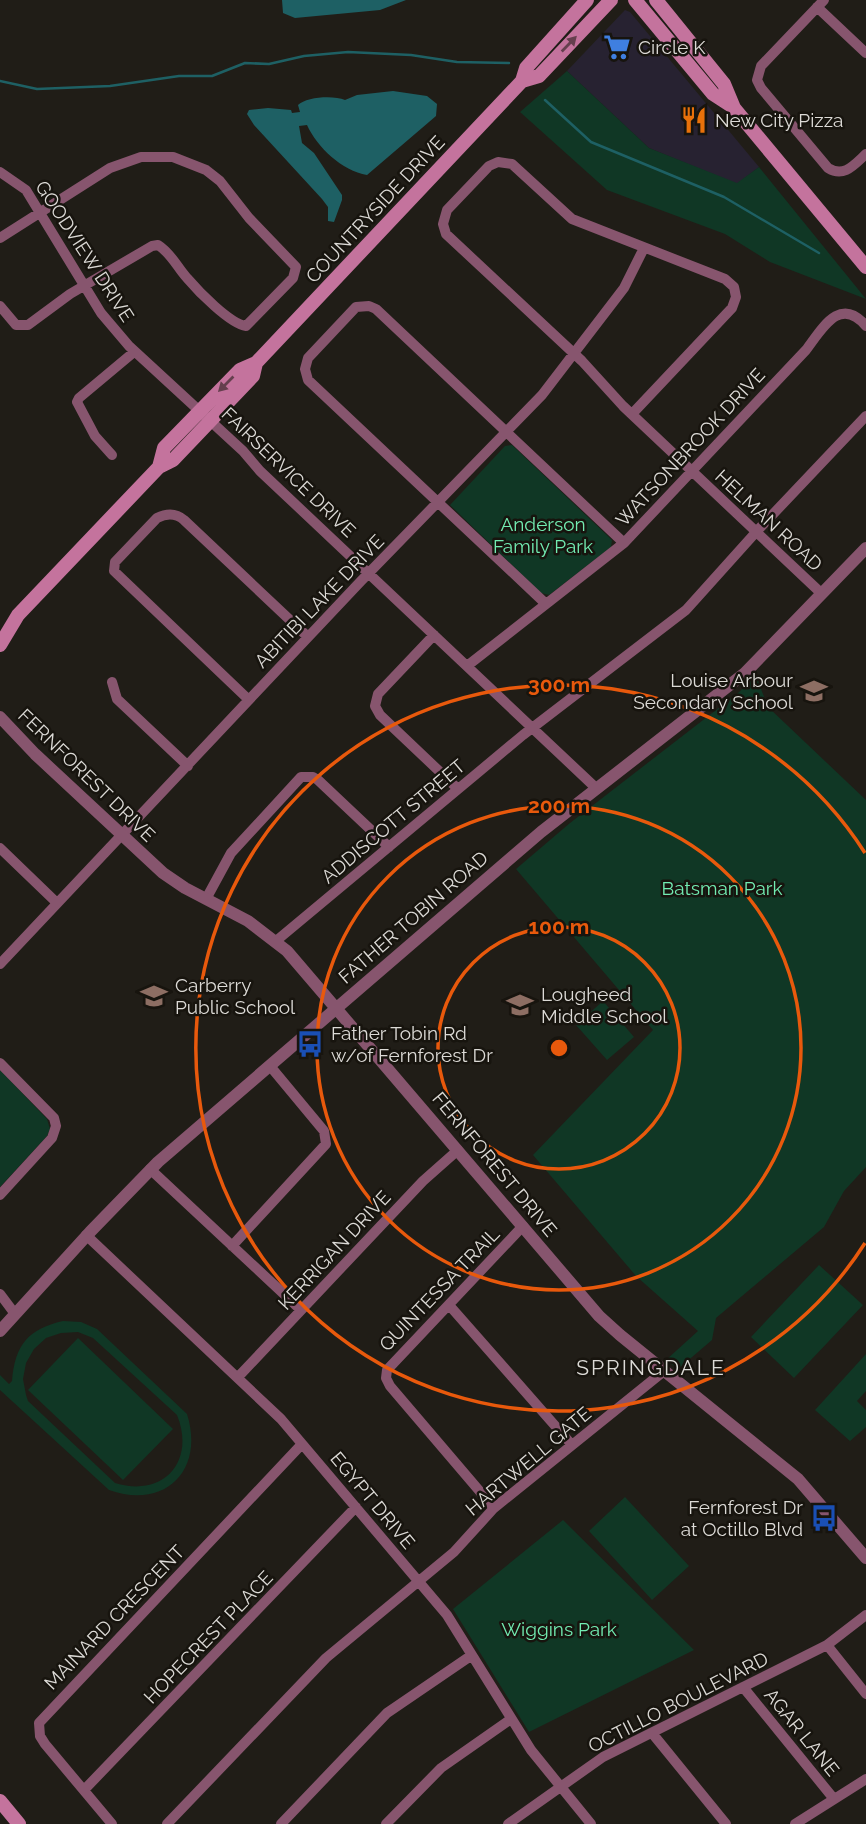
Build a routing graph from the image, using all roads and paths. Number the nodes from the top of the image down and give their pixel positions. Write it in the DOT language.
graph roads {
  1 [pos="587,0"];
  2 [pos="611,0"];
  3 [pos="635,0"];
  4 [pos="656,0"];
  5 [pos="821,4"];
  6 [pos="866,53"];
  7 [pos="522,81"];
  8 [pos="734,108"];
  9 [pos="866,154"];
  10 [pos="0,172"];
  11 [pos="39,212"];
  12 [pos="0,238"];
  13 [pos="644,248"];
  14 [pos="866,267"];
  15 [pos="84,286"];
  16 [pos="0,306"];
  17 [pos="866,326"];
  18 [pos="134,352"];
  19 [pos="573,354"];
  20 [pos="632,414"];
  21 [pos="205,415"];
  22 [pos="866,416"];
  23 [pos="506,432"];
  24 [pos="112,455"];
  25 [pos="691,471"];
  26 [pos="439,503"];
  27 [pos="757,531"];
  28 [pos="624,543"];
  29 [pos="866,548"];
  30 [pos="369,573"];
  31 [pos="821,593"];
  32 [pos="546,604"];
  33 [pos="18,615"];
  34 [pos="0,626"];
  35 [pos="433,635"];
  36 [pos="309,637"];
  37 [pos="0,645"];
  38 [pos="467,666"];
  39 [pos="112,682"];
  40 [pos="249,700"];
  41 [pos="0,717"];
  42 [pos="532,727"];
  43 [pos="188,766"];
  44 [pos="458,789"];
  45 [pos="597,789"];
  46 [pos="122,835"];
  47 [pos="389,847"];
  48 [pos="0,848"];
  49 [pos="206,900"];
  50 [pos="57,903"];
  51 [pos="276,942"];
  52 [pos="0,963"];
  53 [pos="337,1007"];
  54 [pos="0,1063"];
  55 [pos="270,1066"];
  56 [pos="457,1150"];
  57 [pos="150,1169"];
  58 [pos="0,1195"];
  59 [pos="523,1227"];
  60 [pos="86,1235"];
  61 [pos="232,1246"];
  62 [pos="0,1294"];
  63 [pos="449,1305"];
  64 [pos="301,1310"];
  65 [pos="15,1314"];
  66 [pos="0,1331"];
  67 [pos="664,1371"];
  68 [pos="239,1377"];
  69 [pos="302,1444"];
  70 [pos="572,1445"];
  71 [pos="356,1507"];
  72 [pos="494,1508"];
  73 [pos="866,1558"];
  74 [pos="419,1582"];
  75 [pos="866,1615"];
  76 [pos="827,1645"];
  77 [pos="472,1655"];
  78 [pos="743,1688"];
  79 [pos="866,1694"];
  80 [pos="511,1719"];
  81 [pos="652,1733"];
  82 [pos="866,1779"];
  83 [pos="560,1786"];
  84 [pos="84,1790"];
  85 [pos="834,1799"];
  86 [pos="0,1801"];
  87 [pos="19,1824"];
  88 [pos="112,1824"];
  89 [pos="167,1824"];
  90 [pos="281,1824"];
  91 [pos="386,1824"];
  92 [pos="508,1824"];
  93 [pos="591,1824"];
  94 [pos="726,1824"];
  95 [pos="795,1824"];
  1 -- 7 [label="main road, COUNTRYSIDE DRIVE"];
  7 -- 2 [label="main road, COUNTRYSIDE DRIVE, one-way"];
  3 -- 8 [label="main road"];
  4 -- 8 [label="main road"];
  5 -- 6 [label="street"];
  5 -- 9 [label="street"];
  7 -- 21 [label="main road, COUNTRYSIDE DRIVE"];
  8 -- 14 [label="main road"];
  10 -- 11 [label="street, GOODVIEW DRIVE"];
  11 -- 12 [label="street"];
  11 -- 15 [label="street, GOODVIEW DRIVE"];
  11 -- 15 [label="street"];
  13 -- 19 [label="street, ABITIBI LAKE DRIVE"];
  13 -- 19 [label="street, HELMAN ROAD"];
  13 -- 20 [label="street"];
  15 -- 16 [label="street"];
  15 -- 18 [label="street, GOODVIEW DRIVE"];
  17 -- 25 [label="street, WATSONBROOK DRIVE"];
  18 -- 21 [label="street, GOODVIEW DRIVE"];
  18 -- 24 [label="street"];
  19 -- 20 [label="street, HELMAN ROAD"];
  19 -- 23 [label="street, ABITIBI LAKE DRIVE"];
  20 -- 25 [label="street, HELMAN ROAD"];
  21 -- 30 [label="street, FAIRSERVICE DRIVE"];
  21 -- 33 [label="main road, COUNTRYSIDE DRIVE"];
  22 -- 27 [label="street"];
  23 -- 26 [label="street, ABITIBI LAKE DRIVE"];
  23 -- 26 [label="street"];
  23 -- 28 [label="street"];
  25 -- 27 [label="street, HELMAN ROAD"];
  25 -- 28 [label="street, WATSONBROOK DRIVE"];
  26 -- 30 [label="street, ABITIBI LAKE DRIVE"];
  26 -- 32 [label="street"];
  27 -- 31 [label="street, HELMAN ROAD"];
  27 -- 42 [label="street"];
  28 -- 32 [label="street, WATSONBROOK DRIVE"];
  29 -- 31 [label="street, FATHER TOBIN ROAD"];
  30 -- 35 [label="street, FAIRSERVICE DRIVE"];
  30 -- 36 [label="street, ABITIBI LAKE DRIVE"];
  31 -- 45 [label="street, FATHER TOBIN ROAD"];
  32 -- 38 [label="street, WATSONBROOK DRIVE"];
  33 -- 34 [label="main road, COUNTRYSIDE DRIVE"];
  33 -- 37 [label="main road, COUNTRYSIDE DRIVE"];
  35 -- 38 [label="street, FAIRSERVICE DRIVE"];
  35 -- 44 [label="street"];
  36 -- 40 [label="street, ABITIBI LAKE DRIVE"];
  36 -- 40 [label="street"];
  38 -- 42 [label="street, FAIRSERVICE DRIVE"];
  39 -- 43 [label="street"];
  40 -- 43 [label="street, ABITIBI LAKE DRIVE"];
  41 -- 46 [label="street, FERNFOREST DRIVE"];
  42 -- 44 [label="street, ADDISCOTT STREET"];
  42 -- 45 [label="street, FAIRSERVICE DRIVE"];
  43 -- 46 [label="street, ABITIBI LAKE DRIVE"];
  44 -- 47 [label="street, ADDISCOTT STREET"];
  45 -- 53 [label="street, FATHER TOBIN ROAD"];
  46 -- 49 [label="street, FERNFOREST DRIVE"];
  46 -- 50 [label="street, ABITIBI LAKE DRIVE"];
  47 -- 49 [label="street"];
  47 -- 51 [label="street, ADDISCOTT STREET"];
  48 -- 50 [label="street"];
  49 -- 51 [label="street, FERNFOREST DRIVE"];
  50 -- 52 [label="street, ABITIBI LAKE DRIVE"];
  51 -- 53 [label="street, FERNFOREST DRIVE"];
  53 -- 55 [label="street, FATHER TOBIN ROAD"];
  53 -- 56 [label="street, FERNFOREST DRIVE"];
  54 -- 58 [label="street"];
  55 -- 57 [label="street, FATHER TOBIN ROAD"];
  55 -- 61 [label="street"];
  56 -- 59 [label="street, FERNFOREST DRIVE"];
  56 -- 64 [label="street, KERRIGAN DRIVE"];
  57 -- 60 [label="street, FATHER TOBIN ROAD"];
  57 -- 61 [label="street"];
  59 -- 63 [label="street, QUINTESSA TRAIL"];
  59 -- 67 [label="street, FERNFOREST DRIVE"];
  60 -- 65 [label="street, FATHER TOBIN ROAD"];
  60 -- 68 [label="street, EGYPT DRIVE"];
  61 -- 64 [label="street"];
  62 -- 65 [label="street"];
  63 -- 70 [label="street"];
  63 -- 72 [label="street, QUINTESSA TRAIL"];
  64 -- 68 [label="street, KERRIGAN DRIVE"];
  65 -- 66 [label="street, FATHER TOBIN ROAD"];
  67 -- 70 [label="street, HARTWELL GATE"];
  67 -- 73 [label="street, FERNFOREST DRIVE"];
  68 -- 69 [label="street, EGYPT DRIVE"];
  69 -- 71 [label="street, EGYPT DRIVE"];
  69 -- 84 [label="street, MAINARD CRESCENT"];
  70 -- 72 [label="street, HARTWELL GATE"];
  71 -- 74 [label="street, EGYPT DRIVE"];
  71 -- 84 [label="street, HOPECREST PLACE"];
  72 -- 74 [label="street, HARTWELL GATE"];
  74 -- 77 [label="street, EGYPT DRIVE"];
  74 -- 89 [label="street"];
  75 -- 76 [label="street, OCTILLO BOULEVARD"];
  76 -- 78 [label="street, OCTILLO BOULEVARD"];
  76 -- 79 [label="street"];
  77 -- 80 [label="street, EGYPT DRIVE"];
  77 -- 90 [label="street"];
  78 -- 81 [label="street, OCTILLO BOULEVARD"];
  78 -- 85 [label="street, AGAR LANE"];
  80 -- 83 [label="street, EGYPT DRIVE"];
  80 -- 91 [label="street"];
  81 -- 83 [label="street, OCTILLO BOULEVARD"];
  81 -- 94 [label="street"];
  82 -- 85 [label="street"];
  83 -- 92 [label="street, OCTILLO BOULEVARD"];
  83 -- 93 [label="street, EGYPT DRIVE"];
  84 -- 88 [label="street, MAINARD CRESCENT"];
  85 -- 95 [label="street"];
  86 -- 87 [label="main road"];
}
